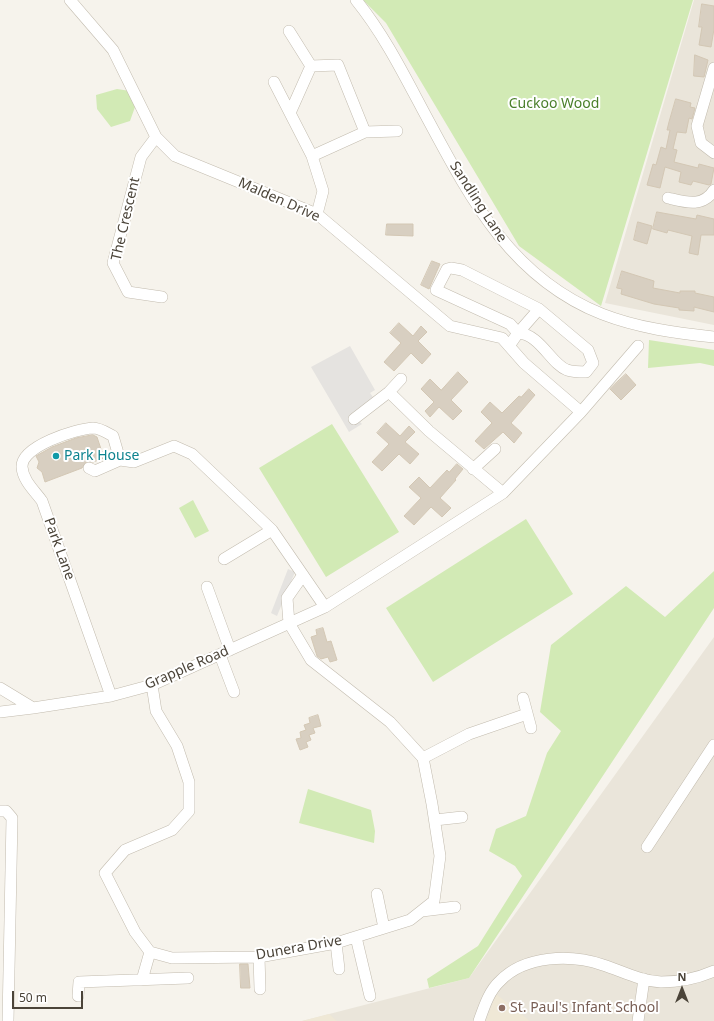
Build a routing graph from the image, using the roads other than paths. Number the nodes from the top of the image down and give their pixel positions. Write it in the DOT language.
graph roads {
  1 [pos="70,0"];
  2 [pos="356,0"];
  3 [pos="289,31"];
  4 [pos="311,66"];
  5 [pos="714,68"];
  6 [pos="274,82"];
  7 [pos="290,113"];
  8 [pos="397,131"];
  9 [pos="366,132"];
  10 [pos="156,137"];
  11 [pos="714,153"];
  12 [pos="312,156"];
  13 [pos="714,190"];
  14 [pos="668,198"];
  15 [pos="317,214"];
  16 [pos="162,297"];
  17 [pos="539,309"];
  18 [pos="518,333"];
  19 [pos="714,337"];
  20 [pos="509,346"];
  21 [pos="638,346"];
  22 [pos="401,379"];
  23 [pos="389,392"];
  24 [pos="581,412"];
  25 [pos="354,419"];
  26 [pos="495,449"];
  27 [pos="120,460"];
  28 [pos="89,468"];
  29 [pos="473,469"];
  30 [pos="503,493"];
  31 [pos="272,530"];
  32 [pos="224,558"];
  33 [pos="303,575"];
  34 [pos="207,587"];
  35 [pos="325,607"];
  36 [pos="289,623"];
  37 [pos="225,652"];
  38 [pos="152,685"];
  39 [pos="0,688"];
  40 [pos="234,692"];
  41 [pos="111,696"];
  42 [pos="523,698"];
  43 [pos="33,708"];
  44 [pos="0,712"];
  45 [pos="527,714"];
  46 [pos="531,728"];
  47 [pos="714,745"];
  48 [pos="423,758"];
  49 [pos="0,811"];
  50 [pos="462,817"];
  51 [pos="435,820"];
  52 [pos="647,847"];
  53 [pos="377,894"];
  54 [pos="455,907"];
  55 [pos="422,911"];
  56 [pos="384,928"];
  57 [pos="356,937"];
  58 [pos="336,943"];
  59 [pos="150,952"];
  60 [pos="259,956"];
  61 [pos="339,969"];
  62 [pos="714,971"];
  63 [pos="188,978"];
  64 [pos="644,979"];
  65 [pos="142,980"];
  66 [pos="260,989"];
  67 [pos="78,996"];
  68 [pos="370,996"];
  69 [pos="8,1021"];
  70 [pos="479,1021"];
  71 [pos="638,1021"];
  1 -- 10 [label="street, Malden Drive"];
  2 -- 19 [label="street, Sandling Lane"];
  3 -- 4 [label="street"];
  4 -- 7 [label="street"];
  4 -- 9 [label="street"];
  5 -- 11 [label="street"];
  6 -- 7 [label="street"];
  7 -- 12 [label="street"];
  8 -- 9 [label="street"];
  9 -- 12 [label="street"];
  10 -- 15 [label="street, Malden Drive"];
  10 -- 16 [label="street, The Crescent"];
  12 -- 15 [label="street"];
  13 -- 14 [label="street"];
  15 -- 20 [label="street, Malden Drive"];
  17 -- 18 [label="street"];
  17 -- 18 [label="street"];
  17 -- 18 [label="street"];
  18 -- 20 [label="street"];
  20 -- 24 [label="street, Malden Drive"];
  21 -- 24 [label="street, Grapple Road"];
  22 -- 23 [label="street"];
  23 -- 25 [label="street"];
  23 -- 29 [label="street"];
  24 -- 30 [label="street, Grapple Road"];
  26 -- 29 [label="street"];
  27 -- 28 [label="street"];
  27 -- 31 [label="street"];
  27 -- 41 [label="street, Park Lane"];
  29 -- 30 [label="street"];
  30 -- 35 [label="street, Grapple Road"];
  31 -- 32 [label="street"];
  31 -- 33 [label="street"];
  33 -- 35 [label="street"];
  33 -- 36 [label="street"];
  34 -- 37 [label="street"];
  35 -- 36 [label="street, Grapple Road"];
  36 -- 37 [label="street, Grapple Road"];
  36 -- 48 [label="street"];
  37 -- 38 [label="street, Grapple Road"];
  37 -- 40 [label="street"];
  38 -- 41 [label="street, Grapple Road"];
  38 -- 59 [label="street"];
  39 -- 43 [label="street"];
  41 -- 43 [label="street, Grapple Road"];
  42 -- 45 [label="street"];
  43 -- 44 [label="street, Grapple Road"];
  45 -- 46 [label="street"];
  45 -- 48 [label="street"];
  47 -- 52 [label="street"];
  48 -- 51 [label="street, Dunera Drive"];
  49 -- 69 [label="street"];
  50 -- 51 [label="street"];
  51 -- 55 [label="street, Dunera Drive"];
  53 -- 56 [label="street"];
  54 -- 55 [label="street"];
  55 -- 56 [label="street, Dunera Drive"];
  56 -- 57 [label="street, Dunera Drive"];
  57 -- 58 [label="street, Dunera Drive"];
  57 -- 68 [label="street"];
  58 -- 60 [label="street, Dunera Drive"];
  58 -- 61 [label="street"];
  59 -- 60 [label="street, Dunera Drive"];
  59 -- 65 [label="street"];
  60 -- 66 [label="street"];
  62 -- 64 [label="street"];
  63 -- 65 [label="street"];
  64 -- 70 [label="street"];
  64 -- 71 [label="street"];
  65 -- 67 [label="street"];
}
